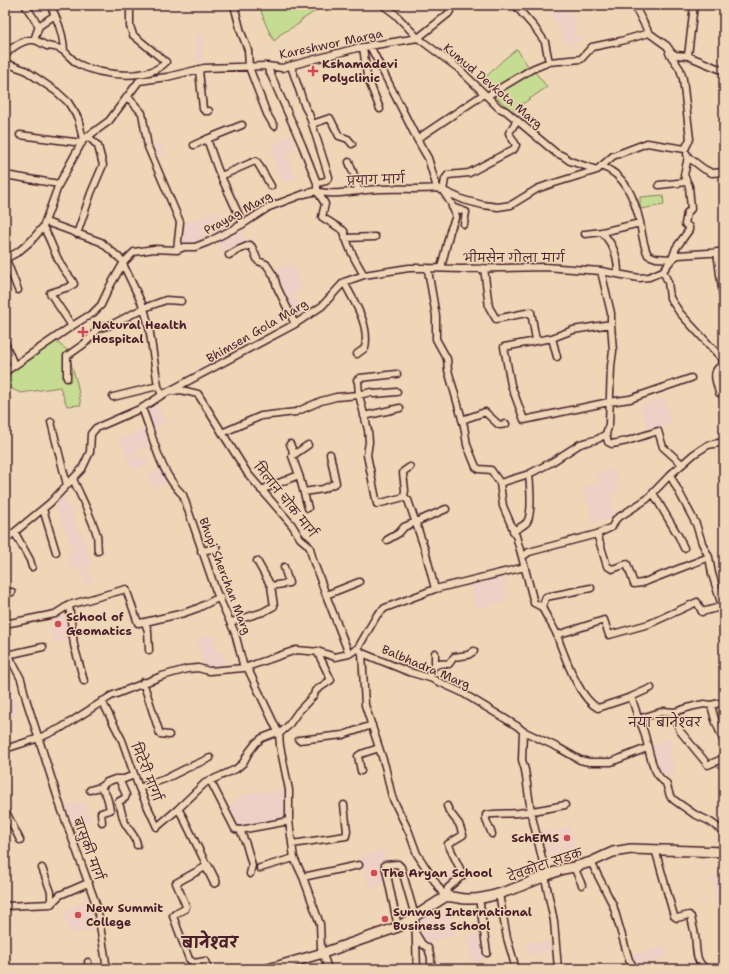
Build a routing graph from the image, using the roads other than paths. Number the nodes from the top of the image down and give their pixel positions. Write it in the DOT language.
graph roads {
  1 [pos="25,5"];
  2 [pos="50,5"];
  3 [pos="130,5"];
  4 [pos="234,5"];
  5 [pos="383,5"];
  6 [pos="454,5"];
  7 [pos="515,5"];
  8 [pos="634,5"];
  9 [pos="694,5"];
  10 [pos="55,15"];
  11 [pos="39,26"];
  12 [pos="649,33"];
  13 [pos="418,38"];
  14 [pos="34,40"];
  15 [pos="370,46"];
  16 [pos="667,46"];
  17 [pos="363,47"];
  18 [pos="64,51"];
  19 [pos="5,56"];
  20 [pos="688,56"];
  21 [pos="549,62"];
  22 [pos="5,63"];
  23 [pos="267,66"];
  24 [pos="291,66"];
  25 [pos="250,67"];
  26 [pos="199,70"];
  27 [pos="724,72"];
  28 [pos="141,74"];
  29 [pos="139,81"];
  30 [pos="485,95"];
  31 [pos="127,96"];
  32 [pos="380,109"];
  33 [pos="209,111"];
  34 [pos="517,120"];
  35 [pos="312,124"];
  36 [pos="242,125"];
  37 [pos="274,126"];
  38 [pos="20,135"];
  39 [pos="207,139"];
  40 [pos="417,139"];
  41 [pos="85,140"];
  42 [pos="352,144"];
  43 [pos="194,145"];
  44 [pos="685,149"];
  45 [pos="688,157"];
  46 [pos="349,162"];
  47 [pos="599,168"];
  48 [pos="724,172"];
  49 [pos="5,175"];
  50 [pos="221,176"];
  51 [pos="687,182"];
  52 [pos="316,183"];
  53 [pos="58,184"];
  54 [pos="660,185"];
  55 [pos="271,186"];
  56 [pos="437,188"];
  57 [pos="317,191"];
  58 [pos="358,191"];
  59 [pos="444,191"];
  60 [pos="452,207"];
  61 [pos="640,223"];
  62 [pos="243,224"];
  63 [pos="464,224"];
  64 [pos="44,225"];
  65 [pos="602,232"];
  66 [pos="77,234"];
  67 [pos="585,234"];
  68 [pos="376,237"];
  69 [pos="345,238"];
  70 [pos="177,250"];
  71 [pos="721,252"];
  72 [pos="228,256"];
  73 [pos="6,259"];
  74 [pos="672,259"];
  75 [pos="124,263"];
  76 [pos="426,268"];
  77 [pos="441,268"];
  78 [pos="484,268"];
  79 [pos="601,271"];
  80 [pos="663,271"];
  81 [pos="618,274"];
  82 [pos="364,275"];
  83 [pos="344,282"];
  84 [pos="18,290"];
  85 [pos="723,297"];
  86 [pos="181,301"];
  87 [pos="145,309"];
  88 [pos="295,324"];
  89 [pos="611,324"];
  90 [pos="72,326"];
  91 [pos="552,338"];
  92 [pos="536,340"];
  93 [pos="5,343"];
  94 [pos="357,354"];
  95 [pos="558,357"];
  96 [pos="724,362"];
  97 [pos="14,365"];
  98 [pos="5,372"];
  99 [pos="397,374"];
  100 [pos="68,378"];
  101 [pos="691,378"];
  102 [pos="158,386"];
  103 [pos="172,391"];
  104 [pos="397,392"];
  105 [pos="719,393"];
  106 [pos="162,395"];
  107 [pos="358,395"];
  108 [pos="113,397"];
  109 [pos="609,402"];
  110 [pos="142,408"];
  111 [pos="400,408"];
  112 [pos="364,416"];
  113 [pos="462,420"];
  114 [pos="51,422"];
  115 [pos="506,424"];
  116 [pos="222,433"];
  117 [pos="606,434"];
  118 [pos="724,442"];
  119 [pos="290,444"];
  120 [pos="308,445"];
  121 [pos="330,454"];
  122 [pos="292,456"];
  123 [pos="682,464"];
  124 [pos="410,467"];
  125 [pos="299,474"];
  126 [pos="529,474"];
  127 [pos="670,475"];
  128 [pos="73,479"];
  129 [pos="500,483"];
  130 [pos="67,485"];
  131 [pos="261,490"];
  132 [pos="304,492"];
  133 [pos="652,493"];
  134 [pos="404,497"];
  135 [pos="308,508"];
  136 [pos="43,509"];
  137 [pos="446,509"];
  138 [pos="415,523"];
  139 [pos="514,531"];
  140 [pos="15,533"];
  141 [pos="597,534"];
  142 [pos="5,540"];
  143 [pos="387,540"];
  144 [pos="217,548"];
  145 [pos="684,548"];
  146 [pos="98,551"];
  147 [pos="201,551"];
  148 [pos="56,552"];
  149 [pos="522,557"];
  150 [pos="709,557"];
  151 [pos="257,561"];
  152 [pos="525,566"];
  153 [pos="32,568"];
  154 [pos="284,568"];
  155 [pos="359,582"];
  156 [pos="271,586"];
  157 [pos="591,588"];
  158 [pos="435,589"];
  159 [pos="12,592"];
  160 [pos="5,593"];
  161 [pos="326,595"];
  162 [pos="220,597"];
  163 [pos="69,605"];
  164 [pos="723,606"];
  165 [pos="542,607"];
  166 [pos="145,622"];
  167 [pos="231,622"];
  168 [pos="5,624"];
  169 [pos="557,635"];
  170 [pos="43,647"];
  171 [pos="5,648"];
  172 [pos="149,650"];
  173 [pos="317,651"];
  174 [pos="360,651"];
  175 [pos="474,651"];
  176 [pos="434,653"];
  177 [pos="349,654"];
  178 [pos="7,655"];
  179 [pos="435,666"];
  180 [pos="246,667"];
  181 [pos="430,678"];
  182 [pos="84,681"];
  183 [pos="143,682"];
  184 [pos="651,688"];
  185 [pos="631,697"];
  186 [pos="102,701"];
  187 [pos="724,702"];
  188 [pos="711,705"];
  189 [pos="674,712"];
  190 [pos="638,719"];
  191 [pos="372,725"];
  192 [pos="523,732"];
  193 [pos="278,733"];
  194 [pos="169,736"];
  195 [pos="39,738"];
  196 [pos="723,739"];
  197 [pos="299,740"];
  198 [pos="378,748"];
  199 [pos="648,748"];
  200 [pos="5,749"];
  201 [pos="210,758"];
  202 [pos="724,758"];
  203 [pos="361,771"];
  204 [pos="134,775"];
  205 [pos="119,778"];
  206 [pos="210,780"];
  207 [pos="100,787"];
  208 [pos="139,788"];
  209 [pos="90,790"];
  210 [pos="344,805"];
  211 [pos="565,805"];
  212 [pos="447,806"];
  213 [pos="178,809"];
  214 [pos="5,812"];
  215 [pos="532,812"];
  216 [pos="289,821"];
  217 [pos="102,822"];
  218 [pos="240,830"];
  219 [pos="724,832"];
  220 [pos="492,834"];
  221 [pos="20,840"];
  222 [pos="292,844"];
  223 [pos="137,845"];
  224 [pos="655,849"];
  225 [pos="724,852"];
  226 [pos="294,858"];
  227 [pos="591,862"];
  228 [pos="359,865"];
  229 [pos="207,866"];
  230 [pos="574,867"];
  231 [pos="42,868"];
  232 [pos="260,868"];
  233 [pos="250,874"];
  234 [pos="546,876"];
  235 [pos="303,877"];
  236 [pos="88,883"];
  237 [pos="216,883"];
  238 [pos="582,886"];
  239 [pos="498,894"];
  240 [pos="445,897"];
  241 [pos="479,898"];
  242 [pos="51,904"];
  243 [pos="5,906"];
  244 [pos="415,916"];
  245 [pos="398,927"];
  246 [pos="415,932"];
  247 [pos="323,953"];
  248 [pos="487,953"];
  249 [pos="88,962"];
  250 [pos="89,969"];
  251 [pos="107,969"];
  252 [pos="208,969"];
  253 [pos="268,969"];
  254 [pos="328,969"];
  255 [pos="417,969"];
  256 [pos="431,969"];
  257 [pos="514,969"];
  258 [pos="558,969"];
  259 [pos="635,969"];
  260 [pos="707,969"];
  1 -- 11 [label="street"];
  2 -- 10 [label="street"];
  3 -- 28 [label="street"];
  4 -- 25 [label="street"];
  5 -- 13 [label="street, Kumud Devkota Marg"];
  6 -- 13 [label="street"];
  7 -- 21 [label="street"];
  8 -- 12 [label="street"];
  9 -- 20 [label="street"];
  10 -- 11 [label="street"];
  10 -- 18 [label="street"];
  11 -- 14 [label="street"];
  12 -- 16 [label="street"];
  12 -- 21 [label="street"];
  13 -- 15 [label="street, Kareshwor Marga"];
  13 -- 30 [label="street, Kumud Devkota Marg"];
  14 -- 18 [label="street"];
  14 -- 19 [label="street"];
  15 -- 17 [label="street, Kareshwor Marga"];
  15 -- 40 [label="street"];
  16 -- 20 [label="street"];
  16 -- 44 [label="street"];
  17 -- 24 [label="street, Kareshwor Marga"];
  17 -- 32 [label="street"];
  18 -- 28 [label="street"];
  20 -- 27 [label="street"];
  21 -- 30 [label="street"];
  22 -- 41 [label="street"];
  23 -- 24 [label="street, Kareshwor Marga"];
  23 -- 25 [label="street, Kareshwor Marga"];
  23 -- 52 [label="street"];
  24 -- 35 [label="street"];
  25 -- 26 [label="street, Kareshwor Marga"];
  25 -- 37 [label="street"];
  26 -- 29 [label="street, Kareshwor Marga"];
  26 -- 33 [label="street"];
  28 -- 29 [label="street"];
  29 -- 31 [label="street"];
  30 -- 34 [label="street, Kumud Devkota Marg"];
  30 -- 40 [label="street"];
  31 -- 41 [label="street"];
  31 -- 70 [label="street"];
  34 -- 47 [label="street, Kumud Devkota Marg"];
  34 -- 59 [label="street"];
  35 -- 42 [label="street"];
  35 -- 52 [label="street"];
  36 -- 39 [label="street"];
  38 -- 41 [label="street"];
  39 -- 43 [label="street"];
  39 -- 50 [label="street"];
  40 -- 56 [label="street"];
  41 -- 53 [label="street"];
  41 -- 66 [label="street"];
  44 -- 45 [label="street"];
  44 -- 47 [label="street"];
  45 -- 48 [label="street"];
  45 -- 51 [label="street"];
  46 -- 58 [label="street"];
  47 -- 59 [label="street"];
  47 -- 61 [label="street, Kumud Devkota Marg"];
  49 -- 53 [label="street"];
  50 -- 55 [label="street"];
  50 -- 62 [label="street"];
  51 -- 54 [label="street"];
  51 -- 74 [label="street"];
  52 -- 57 [label="street"];
  53 -- 64 [label="street"];
  56 -- 58 [label="street, प्रयाग मार्ग"];
  56 -- 59 [label="street"];
  57 -- 58 [label="street, प्रयाग मार्ग"];
  57 -- 62 [label="street, Prayag Marg"];
  57 -- 69 [label="street"];
  59 -- 60 [label="street"];
  60 -- 63 [label="street"];
  60 -- 77 [label="street"];
  61 -- 65 [label="street"];
  61 -- 74 [label="street, Kumud Devkota Marg"];
  62 -- 70 [label="street, Prayag Marg"];
  64 -- 66 [label="street"];
  64 -- 73 [label="street"];
  64 -- 90 [label="street"];
  65 -- 67 [label="street"];
  65 -- 81 [label="street"];
  66 -- 75 [label="street"];
  68 -- 69 [label="street"];
  69 -- 82 [label="street"];
  70 -- 75 [label="street, Prayag Marg"];
  71 -- 74 [label="street"];
  71 -- 85 [label="street"];
  72 -- 88 [label="street"];
  73 -- 84 [label="street"];
  74 -- 80 [label="street"];
  75 -- 87 [label="street"];
  75 -- 90 [label="street, Prayag Marg"];
  76 -- 77 [label="street, भीमसेन गोला मार्ग"];
  76 -- 82 [label="street, Bhimsen Gola Marg"];
  76 -- 113 [label="street"];
  77 -- 78 [label="street, भीमसेन गोला मार्ग"];
  78 -- 79 [label="street, भीमसेन गोला मार्ग"];
  78 -- 92 [label="street"];
  79 -- 81 [label="street"];
  79 -- 89 [label="street"];
  80 -- 81 [label="street"];
  80 -- 96 [label="street"];
  82 -- 83 [label="street, Bhimsen Gola Marg"];
  83 -- 88 [label="street, Bhimsen Gola Marg"];
  83 -- 94 [label="street"];
  86 -- 87 [label="street"];
  87 -- 100 [label="street"];
  87 -- 102 [label="street"];
  88 -- 103 [label="street, Bhimsen Gola Marg"];
  89 -- 91 [label="street"];
  89 -- 109 [label="street"];
  90 -- 97 [label="street, Prayag Marg"];
  91 -- 92 [label="street"];
  91 -- 95 [label="street"];
  92 -- 109 [label="street"];
  93 -- 97 [label="street"];
  96 -- 105 [label="street"];
  97 -- 98 [label="street, Prayag Marg"];
  99 -- 107 [label="street"];
  101 -- 109 [label="street"];
  102 -- 106 [label="street"];
  102 -- 108 [label="street"];
  103 -- 106 [label="street, Bhimsen Gola Marg"];
  103 -- 116 [label="street, मिलान चोक मार्ग"];
  104 -- 107 [label="street"];
  106 -- 110 [label="street, Bhimsen Gola Marg"];
  107 -- 112 [label="street"];
  107 -- 116 [label="street"];
  109 -- 117 [label="street"];
  110 -- 128 [label="street, Bhimsen Gola Marg"];
  110 -- 147 [label="street, Bhupi Sherchan Marg"];
  111 -- 112 [label="street"];
  112 -- 134 [label="street"];
  113 -- 115 [label="street"];
  113 -- 129 [label="street"];
  114 -- 130 [label="street"];
  116 -- 131 [label="street, मिलान चोक मार्ग"];
  117 -- 123 [label="street"];
  117 -- 126 [label="street"];
  118 -- 123 [label="street"];
  119 -- 122 [label="street"];
  120 -- 122 [label="street"];
  121 -- 132 [label="street"];
  122 -- 125 [label="street"];
  123 -- 127 [label="street"];
  124 -- 134 [label="street"];
  125 -- 131 [label="street"];
  125 -- 132 [label="street"];
  126 -- 129 [label="street"];
  126 -- 139 [label="street"];
  127 -- 133 [label="street"];
  127 -- 150 [label="street"];
  128 -- 130 [label="street"];
  128 -- 146 [label="street"];
  129 -- 139 [label="street"];
  130 -- 136 [label="street"];
  131 -- 161 [label="street, मिलान चोक मार्ग"];
  132 -- 135 [label="street"];
  133 -- 141 [label="street"];
  133 -- 145 [label="street"];
  134 -- 138 [label="street"];
  136 -- 140 [label="street"];
  136 -- 148 [label="street"];
  137 -- 138 [label="street"];
  138 -- 143 [label="street"];
  138 -- 158 [label="street"];
  139 -- 149 [label="street"];
  140 -- 142 [label="street"];
  140 -- 153 [label="street"];
  141 -- 149 [label="street"];
  141 -- 150 [label="street"];
  144 -- 147 [label="street"];
  147 -- 162 [label="street, Bhupi Sherchan Marg"];
  149 -- 152 [label="street"];
  150 -- 164 [label="street"];
  151 -- 156 [label="street"];
  152 -- 158 [label="street"];
  152 -- 165 [label="street"];
  154 -- 156 [label="street"];
  155 -- 161 [label="street"];
  156 -- 167 [label="street"];
  157 -- 165 [label="street"];
  158 -- 174 [label="street"];
  159 -- 160 [label="street"];
  161 -- 177 [label="street, मिलान चोक मार्ग"];
  162 -- 166 [label="street"];
  162 -- 167 [label="street, Bhupi Sherchan Marg"];
  163 -- 166 [label="street"];
  163 -- 168 [label="street"];
  163 -- 182 [label="street"];
  164 -- 169 [label="street"];
  165 -- 169 [label="street"];
  166 -- 172 [label="street"];
  167 -- 180 [label="street, Bhupi Sherchan Marg"];
  169 -- 185 [label="street"];
  170 -- 178 [label="street"];
  171 -- 178 [label="street, बासुकी मार्ग"];
  173 -- 177 [label="street"];
  173 -- 180 [label="street"];
  173 -- 193 [label="street"];
  174 -- 177 [label="street"];
  174 -- 181 [label="street, Balbhadra Marg"];
  174 -- 191 [label="street"];
  175 -- 179 [label="street"];
  176 -- 179 [label="street"];
  178 -- 195 [label="street, बासुकी मार्ग"];
  179 -- 181 [label="street"];
  180 -- 183 [label="street"];
  180 -- 193 [label="street, Bhupi Sherchan Marg"];
  181 -- 192 [label="street, Balbhadra Marg"];
  183 -- 186 [label="street"];
  183 -- 194 [label="street"];
  184 -- 185 [label="street"];
  185 -- 190 [label="street"];
  186 -- 195 [label="street"];
  186 -- 204 [label="street, मिटेरी मार्गा"];
  187 -- 188 [label="street"];
  188 -- 189 [label="street"];
  188 -- 196 [label="street"];
  189 -- 190 [label="street"];
  189 -- 202 [label="street"];
  190 -- 199 [label="street"];
  191 -- 197 [label="street"];
  191 -- 198 [label="street"];
  192 -- 199 [label="street, Balbhadra Marg"];
  192 -- 215 [label="street"];
  193 -- 206 [label="street"];
  193 -- 216 [label="street, Bhupi Sherchan Marg"];
  195 -- 200 [label="street"];
  195 -- 236 [label="street, बासुकी मार्ग"];
  198 -- 203 [label="street"];
  198 -- 240 [label="street"];
  199 -- 219 [label="street"];
  201 -- 208 [label="street"];
  204 -- 205 [label="street"];
  204 -- 208 [label="street, मिटेरी मार्गा"];
  205 -- 207 [label="street"];
  205 -- 223 [label="street"];
  206 -- 213 [label="street"];
  206 -- 218 [label="street"];
  207 -- 209 [label="street"];
  207 -- 217 [label="street"];
  208 -- 213 [label="street, मिटेरी मार्गा"];
  210 -- 222 [label="street"];
  211 -- 215 [label="street"];
  212 -- 240 [label="street"];
  213 -- 229 [label="street"];
  214 -- 221 [label="street"];
  215 -- 220 [label="street"];
  215 -- 234 [label="street"];
  216 -- 218 [label="street"];
  216 -- 222 [label="street, Bhupi Sherchan Marg"];
  218 -- 233 [label="street"];
  222 -- 226 [label="street, Bhupi Sherchan Marg"];
  224 -- 225 [label="main road, देवकोटा सडक"];
  224 -- 227 [label="main road, देवकोटा सडक"];
  224 -- 260 [label="street"];
  226 -- 232 [label="street"];
  226 -- 235 [label="street, Bhupi Sherchan Marg"];
  227 -- 230 [label="main road, देवकोटा सडक"];
  227 -- 259 [label="street"];
  228 -- 235 [label="street"];
  229 -- 237 [label="main road"];
  229 -- 252 [label="street"];
  230 -- 234 [label="main road, देवकोटा सडक"];
  230 -- 238 [label="street"];
  231 -- 242 [label="street"];
  234 -- 239 [label="main road, देवकोटा सडक"];
  234 -- 258 [label="street"];
  235 -- 247 [label="street, Bhupi Sherchan Marg"];
  236 -- 242 [label="street"];
  236 -- 251 [label="street, बासुकी मार्ग"];
  239 -- 241 [label="main road, देवकोटा सडक"];
  239 -- 257 [label="street"];
  240 -- 241 [label="main road, देवकोटा सडक"];
  240 -- 244 [label="main road"];
  241 -- 248 [label="street"];
  242 -- 243 [label="street"];
  244 -- 245 [label="main road"];
  244 -- 245 [label="street"];
  244 -- 246 [label="street"];
  245 -- 247 [label="main road"];
  246 -- 255 [label="street"];
  246 -- 256 [label="street"];
  247 -- 253 [label="main road"];
  247 -- 254 [label="street, Bhupi Sherchan Marg"];
  249 -- 250 [label="street"];
}
